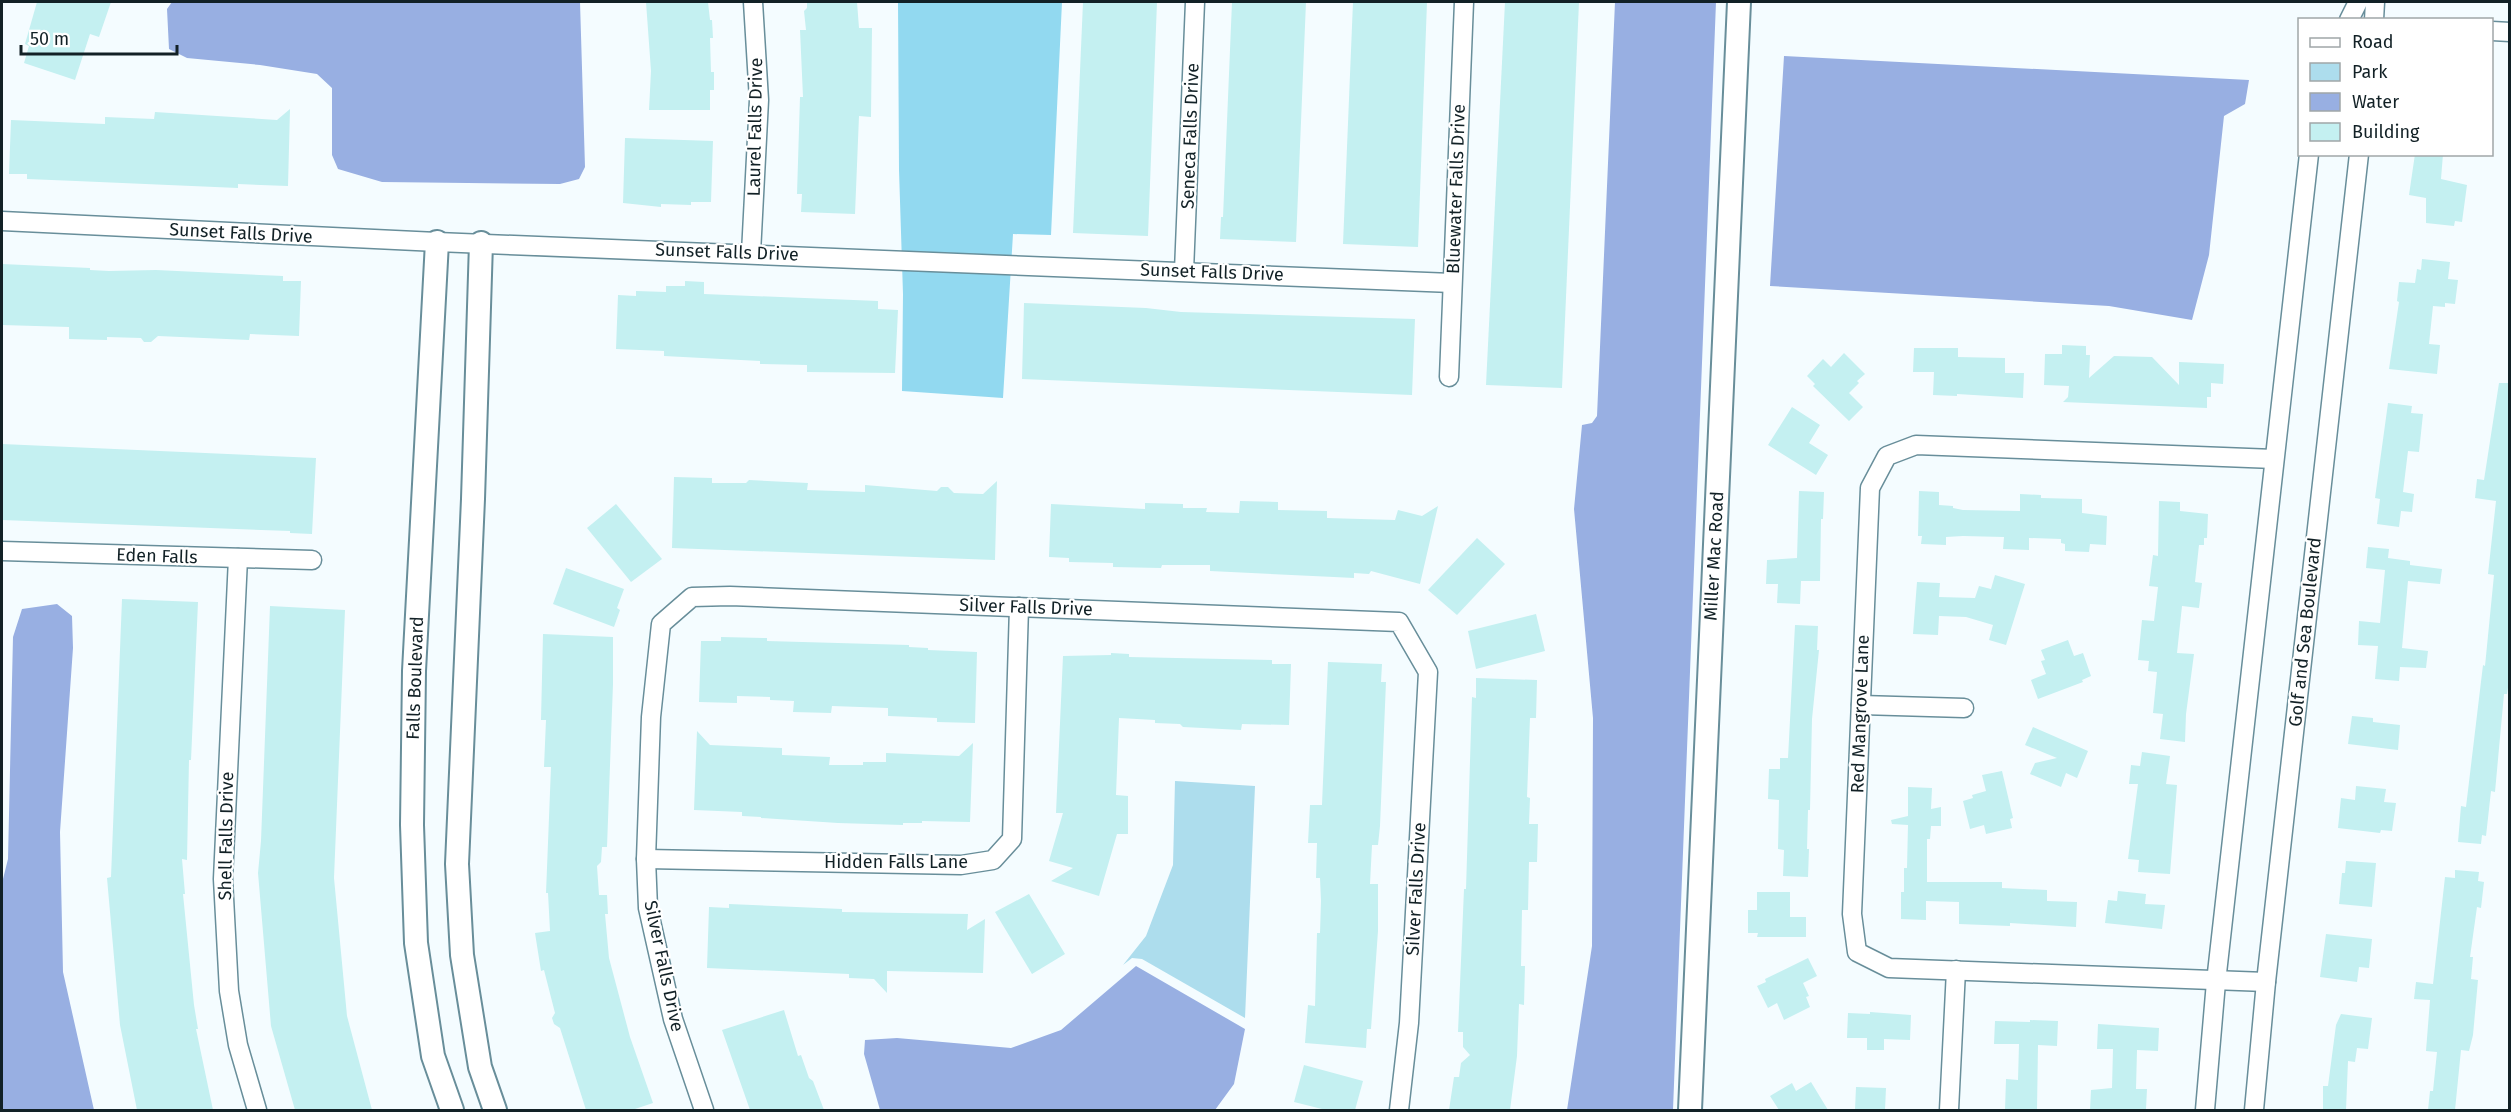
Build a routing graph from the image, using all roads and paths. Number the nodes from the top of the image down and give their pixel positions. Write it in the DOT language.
graph roads {
  1 [pos="753,2"];
  2 [pos="1195,2"];
  3 [pos="1464,2"];
  4 [pos="1739,2"];
  5 [pos="2358,2"];
  6 [pos="2375,2"];
  7 [pos="2350,18"];
  8 [pos="2374,18"];
  9 [pos="2493,31"];
  10 [pos="2510,32"];
  11 [pos="2309,156"];
  12 [pos="2359,156"];
  13 [pos="2,221"];
  14 [pos="437,242"];
  15 [pos="481,243"];
  16 [pos="751,253"];
  17 [pos="1184,271"];
  18 [pos="1452,283"];
  19 [pos="1449,377"];
  20 [pos="2274,459"];
  21 [pos="2,551"];
  22 [pos="238,558"];
  23 [pos="312,560"];
  24 [pos="1018,607"];
  25 [pos="1861,705"];
  26 [pos="1965,708"];
  27 [pos="646,859"];
  28 [pos="1956,970"];
  29 [pos="2216,982"];
  30 [pos="2266,982"];
  31 [pos="257,1110"];
  32 [pos="452,1110"];
  33 [pos="495,1110"];
  34 [pos="704,1110"];
  35 [pos="1399,1110"];
  36 [pos="1690,1110"];
  37 [pos="1949,1110"];
  38 [pos="2205,1110"];
  39 [pos="2254,1110"];
  1 -- 16 [label="street, Laurel Falls Drive"];
  2 -- 17 [label="street, Seneca Falls Drive"];
  3 -- 18 [label="street, Bluewater Falls Drive"];
  4 -- 36 [label="street, Miller Mac Road"];
  5 -- 7 [label="street"];
  6 -- 8 [label="street"];
  9 -- 10 [label="street"];
  11 -- 20 [label="street"];
  12 -- 30 [label="street, Golf and Sea Boulevard"];
  13 -- 14 [label="street, Sunset Falls Drive"];
  14 -- 15 [label="street, Sunset Falls Drive"];
  14 -- 32 [label="street, Falls Boulevard"];
  15 -- 16 [label="street, Sunset Falls Drive"];
  15 -- 33 [label="street"];
  16 -- 17 [label="street, Sunset Falls Drive"];
  17 -- 18 [label="street, Sunset Falls Drive"];
  18 -- 19 [label="street, Bluewater Falls Drive"];
  20 -- 25 [label="street, Red Mangrove Lane"];
  20 -- 29 [label="street"];
  21 -- 22 [label="street, Eden Falls"];
  22 -- 23 [label="street, Eden Falls"];
  22 -- 31 [label="street, Shell Falls Drive"];
  24 -- 27 [label="street, Silver Falls Drive"];
  24 -- 27 [label="street, Hidden Falls Lane"];
  24 -- 35 [label="street, Silver Falls Drive"];
  25 -- 26 [label="street"];
  25 -- 28 [label="street, Red Mangrove Lane"];
  27 -- 34 [label="street, Silver Falls Drive"];
  28 -- 29 [label="street, Red Mangrove Lane"];
  28 -- 37 [label="street"];
  29 -- 30 [label="street, Red Mangrove Lane"];
  29 -- 38 [label="street"];
  30 -- 39 [label="street, Golf and Sea Boulevard"];
}
